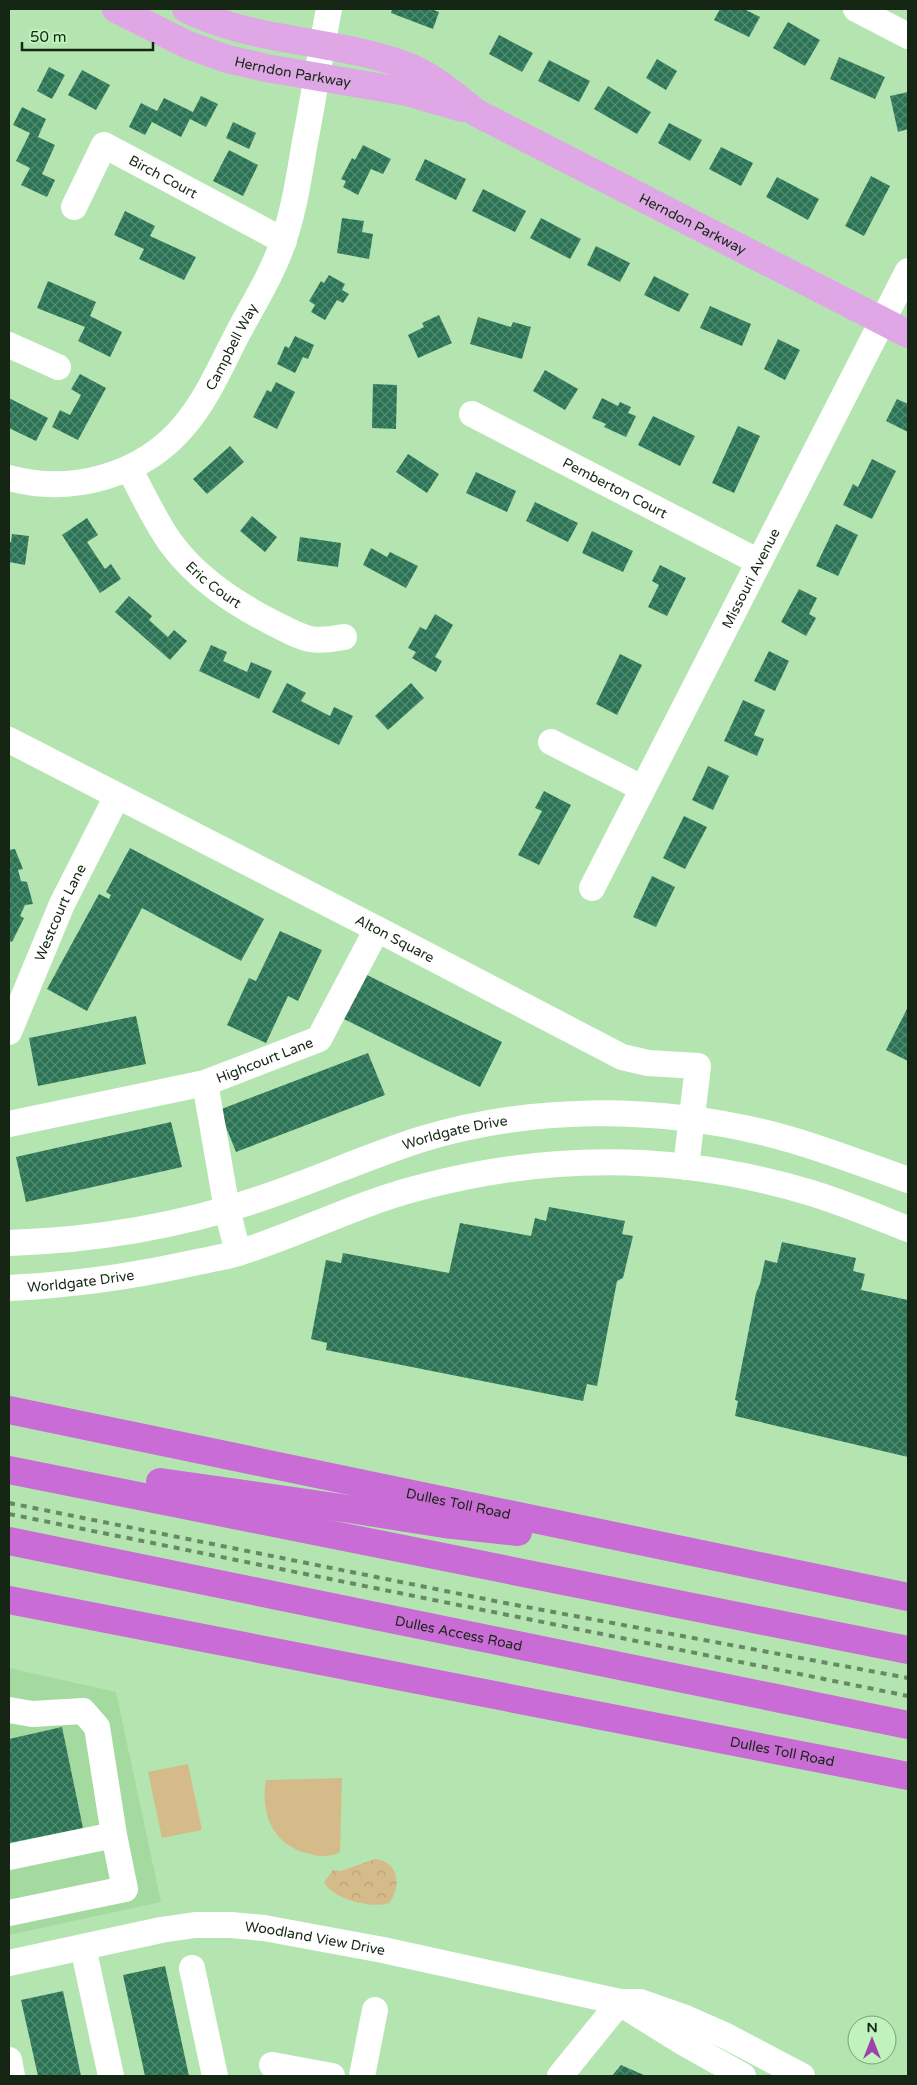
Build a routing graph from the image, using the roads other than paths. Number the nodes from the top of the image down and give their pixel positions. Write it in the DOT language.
graph roads {
  1 [pos="116,9"];
  2 [pos="186,9"];
  3 [pos="329,9"];
  4 [pos="856,9"];
  5 [pos="908,36"];
  6 [pos="323,46"];
  7 [pos="317,76"];
  8 [pos="477,113"];
  9 [pos="74,207"];
  10 [pos="284,241"];
  11 [pos="908,271"];
  12 [pos="882,321"];
  13 [pos="908,334"];
  14 [pos="9,345"];
  15 [pos="58,367"];
  16 [pos="472,414"];
  17 [pos="129,468"];
  18 [pos="9,478"];
  19 [pos="759,562"];
  20 [pos="344,637"];
  21 [pos="9,740"];
  22 [pos="551,742"];
  23 [pos="642,788"];
  24 [pos="117,796"];
  25 [pos="592,888"];
  26 [pos="377,928"];
  27 [pos="9,1032"];
  28 [pos="205,1083"];
  29 [pos="692,1119"];
  30 [pos="9,1124"];
  31 [pos="686,1166"];
  32 [pos="908,1180"];
  33 [pos="227,1209"];
  34 [pos="908,1229"];
  35 [pos="9,1243"];
  36 [pos="238,1253"];
  37 [pos="9,1288"];
  38 [pos="9,1410"];
  39 [pos="9,1462"];
  40 [pos="9,1470"];
  41 [pos="9,1541"];
  42 [pos="664,1547"];
  43 [pos="908,1597"];
  44 [pos="9,1600"];
  45 [pos="908,1650"];
  46 [pos="9,1710"];
  47 [pos="908,1725"];
  48 [pos="908,1776"];
  49 [pos="114,1835"];
  50 [pos="9,1857"];
  51 [pos="9,1913"];
  52 [pos="83,1947"];
  53 [pos="9,1963"];
  54 [pos="192,1968"];
  55 [pos="620,2002"];
  56 [pos="375,2010"];
  57 [pos="272,2065"];
  58 [pos="111,2076"];
  59 [pos="215,2076"];
  60 [pos="332,2076"];
  61 [pos="362,2076"];
  62 [pos="560,2076"];
  63 [pos="743,2076"];
  64 [pos="802,2076"];
  1 -- 7 [label="main road, Herndon Parkway"];
  2 -- 6 [label="main road, Herndon Parkway"];
  3 -- 6 [label="street, Campbell Way"];
  4 -- 5 [label="street"];
  6 -- 7 [label="street, Campbell Way"];
  6 -- 8 [label="main road, Herndon Parkway"];
  7 -- 8 [label="main road, Herndon Parkway"];
  7 -- 10 [label="street, Campbell Way"];
  8 -- 12 [label="main road, Herndon Parkway"];
  9 -- 10 [label="street, Birch Court"];
  10 -- 17 [label="street, Campbell Way"];
  11 -- 12 [label="street, Missouri Avenue"];
  12 -- 13 [label="main road, Herndon Parkway"];
  12 -- 19 [label="street, Missouri Avenue"];
  14 -- 15 [label="street"];
  16 -- 19 [label="street, Pemberton Court"];
  17 -- 18 [label="street, Campbell Way"];
  17 -- 20 [label="street, Eric Court"];
  19 -- 23 [label="street, Missouri Avenue"];
  21 -- 24 [label="street, Alton Square"];
  22 -- 23 [label="street"];
  23 -- 25 [label="street, Missouri Avenue"];
  24 -- 26 [label="street, Alton Square"];
  24 -- 27 [label="street, Westcourt Lane"];
  26 -- 28 [label="street, Highcourt Lane"];
  26 -- 29 [label="street, Alton Square"];
  28 -- 30 [label="street, Highcourt Lane"];
  28 -- 33 [label="street, Highcourt Lane"];
  29 -- 31 [label="street, Alton Square"];
  29 -- 32 [label="street, Worldgate Drive"];
  29 -- 33 [label="street, Worldgate Drive"];
  31 -- 34 [label="street, Worldgate Drive"];
  31 -- 36 [label="street, Worldgate Drive"];
  33 -- 35 [label="street, Worldgate Drive"];
  33 -- 36 [label="street, Highcourt Lane"];
  36 -- 37 [label="street, Worldgate Drive"];
  38 -- 42 [label="highway, Dulles Toll Road"];
  39 -- 42 [label="highway"];
  40 -- 45 [label="highway"];
  41 -- 47 [label="highway, Dulles Access Road"];
  42 -- 43 [label="highway, Dulles Toll Road"];
  44 -- 48 [label="highway, Dulles Toll Road"];
  46 -- 49 [label="street"];
  49 -- 50 [label="street"];
  49 -- 51 [label="street"];
  52 -- 53 [label="street, Woodland View Drive"];
  52 -- 55 [label="street, Woodland View Drive"];
  52 -- 58 [label="street"];
  54 -- 59 [label="street"];
  55 -- 62 [label="street"];
  55 -- 63 [label="street, Woodland View Drive"];
  55 -- 64 [label="street, Woodland View Drive"];
  56 -- 61 [label="street"];
  57 -- 60 [label="street"];
}
